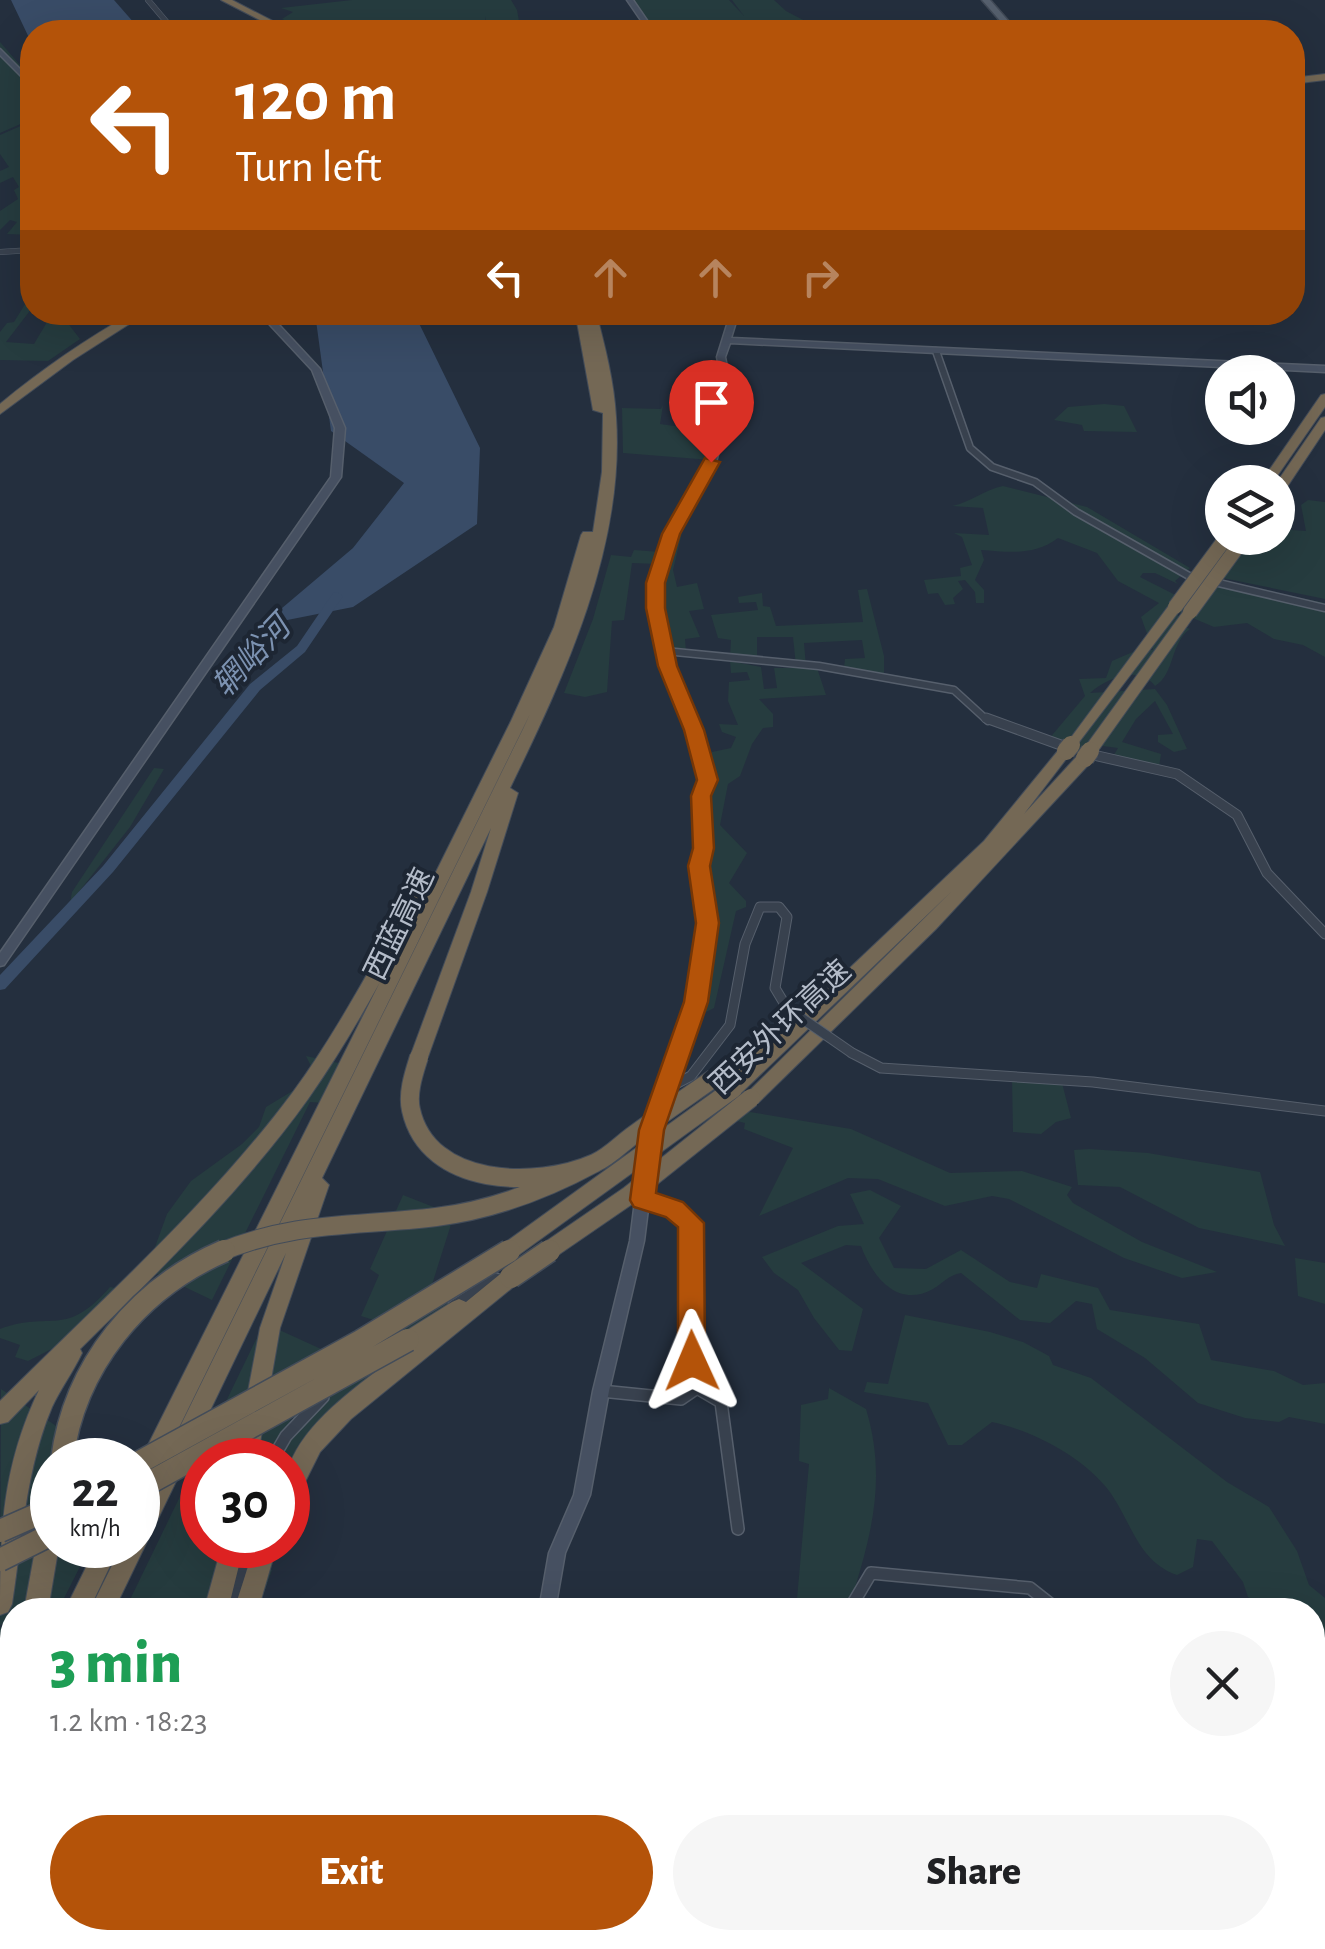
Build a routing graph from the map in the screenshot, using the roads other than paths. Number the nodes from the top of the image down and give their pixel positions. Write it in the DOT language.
graph roads {
  1 [pos="148,0"];
  2 [pos="983,0"];
  3 [pos="220,1"];
  4 [pos="166,20"];
  5 [pos="253,20"];
  6 [pos="263,20"];
  7 [pos="1000,20"];
  8 [pos="0,51"];
  9 [pos="20,72"];
  10 [pos="113,325"];
  11 [pos="121,325"];
  12 [pos="274,325"];
  13 [pos="583,325"];
  14 [pos="594,325"];
  15 [pos="732,325"];
  16 [pos="729,340"];
  17 [pos="936,351"];
  18 [pos="1325,369"];
  19 [pos="1325,398"];
  20 [pos="0,406"];
  21 [pos="1325,421"];
  22 [pos="1279,465"];
  23 [pos="1295,465"];
  24 [pos="1216,555"];
  25 [pos="1229,555"];
  26 [pos="1325,608"];
  27 [pos="1182,610"];
  28 [pos="664,651"];
  29 [pos="525,725"];
  30 [pos="1078,751"];
  31 [pos="1325,934"];
  32 [pos="0,962"];
  33 [pos="356,1047"];
  34 [pos="733,1088"];
  35 [pos="666,1089"];
  36 [pos="336,1107"];
  37 [pos="1325,1111"];
  38 [pos="595,1163"];
  39 [pos="643,1200"];
  40 [pos="511,1277"];
  41 [pos="105,1308"];
  42 [pos="697,1388"];
  43 [pos="601,1391"];
  44 [pos="0,1415"];
  45 [pos="66,1438"];
  46 [pos="250,1438"];
  47 [pos="285,1438"];
  48 [pos="160,1446"];
  49 [pos="310,1449"];
  50 [pos="160,1451"];
  51 [pos="160,1476"];
  52 [pos="160,1489"];
  53 [pos="30,1518"];
  54 [pos="738,1529"];
  55 [pos="0,1532"];
  56 [pos="30,1544"];
  57 [pos="0,1558"];
  58 [pos="44,1568"];
  59 [pos="98,1568"];
  60 [pos="123,1568"];
  61 [pos="227,1568"];
  62 [pos="241,1568"];
  63 [pos="259,1568"];
  64 [pos="1,1598"];
  65 [pos="38,1598"];
  66 [pos="83,1598"];
  67 [pos="108,1598"];
  68 [pos="219,1598"];
  69 [pos="233,1598"];
  70 [pos="250,1598"];
  71 [pos="550,1598"];
  72 [pos="856,1598"];
  73 [pos="1043,1598"];
  1 -- 4 [label="street"];
  2 -- 7 [label="main road"];
  3 -- 5 [label="highway"];
  3 -- 6 [label="highway"];
  8 -- 9 [label="street"];
  10 -- 20 [label="highway"];
  11 -- 20 [label="highway"];
  12 -- 32 [label="street"];
  13 -- 29 [label="highway, 西蓝高速"];
  14 -- 29 [label="highway, 西蓝高速"];
  15 -- 16 [label="street"];
  16 -- 17 [label="street"];
  16 -- 28 [label="street"];
  17 -- 18 [label="street"];
  17 -- 26 [label="street"];
  19 -- 22 [label="highway"];
  21 -- 23 [label="highway"];
  24 -- 27 [label="highway, 西安外环高速, bridge"];
  25 -- 27 [label="highway, 西安外环高速, bridge"];
  27 -- 30 [label="highway, 西安外环高速"];
  28 -- 31 [label="street"];
  28 -- 35 [label="street"];
  29 -- 33 [label="highway"];
  29 -- 33 [label="highway, 西蓝高速"];
  29 -- 38 [label="highway, bridge"];
  30 -- 34 [label="highway, 西安外环高速"];
  30 -- 34 [label="highway, 西安外环高速"];
  33 -- 36 [label="highway, 西蓝高速"];
  33 -- 41 [label="highway"];
  34 -- 38 [label="highway, bridge"];
  34 -- 40 [label="highway, 西安外环高速, bridge"];
  34 -- 50 [label="highway, 西安外环高速, bridge"];
  35 -- 37 [label="street, bridge"];
  35 -- 39 [label="street"];
  36 -- 46 [label="highway"];
  36 -- 48 [label="highway, 西蓝高速"];
  36 -- 52 [label="highway, 西蓝高速"];
  38 -- 45 [label="highway, bridge"];
  39 -- 42 [label="street"];
  39 -- 43 [label="street"];
  39 -- 47 [label="street"];
  40 -- 49 [label="highway"];
  40 -- 51 [label="highway, 西安外环高速, bridge"];
  41 -- 44 [label="highway"];
  41 -- 64 [label="highway, bridge"];
  42 -- 43 [label="street"];
  42 -- 54 [label="street"];
  43 -- 71 [label="street"];
  53 -- 55 [label="highway, bridge"];
  56 -- 57 [label="highway, bridge"];
  58 -- 65 [label="highway"];
  59 -- 66 [label="highway"];
  60 -- 67 [label="highway"];
  61 -- 68 [label="highway"];
  62 -- 69 [label="street"];
  63 -- 70 [label="highway"];
  72 -- 73 [label="street"];
}
